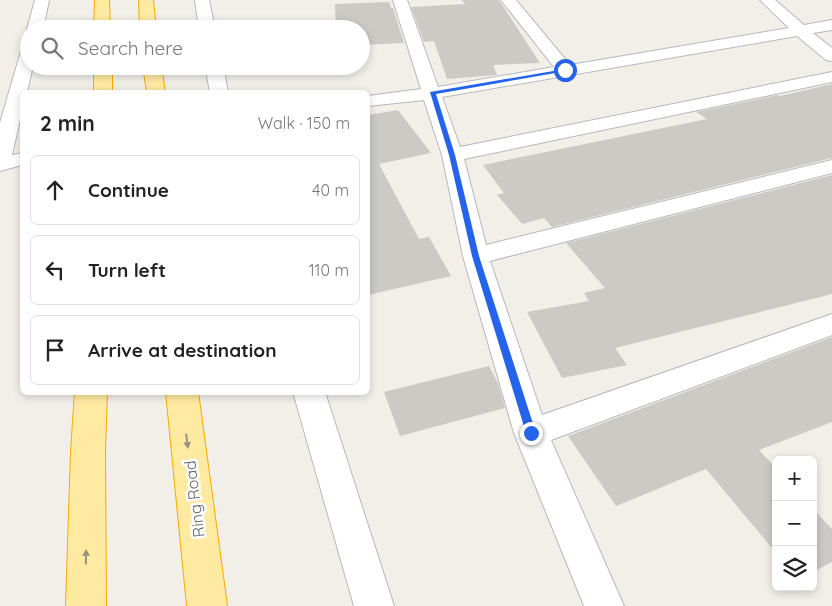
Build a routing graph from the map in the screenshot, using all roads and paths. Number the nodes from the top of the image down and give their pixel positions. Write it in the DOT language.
graph roads {
  1 [pos="42,0"];
  2 [pos="102,0"];
  3 [pos="146,0"];
  4 [pos="202,0"];
  5 [pos="400,0"];
  6 [pos="508,0"];
  7 [pos="767,0"];
  8 [pos="37,20"];
  9 [pos="102,20"];
  10 [pos="147,20"];
  11 [pos="205,20"];
  12 [pos="832,25"];
  13 [pos="800,30"];
  14 [pos="832,56"];
  15 [pos="565,70"];
  16 [pos="23,75"];
  17 [pos="103,75"];
  18 [pos="153,75"];
  19 [pos="216,75"];
  20 [pos="832,77"];
  21 [pos="103,90"];
  22 [pos="156,90"];
  23 [pos="219,90"];
  24 [pos="432,92"];
  25 [pos="370,101"];
  26 [pos="452,155"];
  27 [pos="0,159"];
  28 [pos="20,160"];
  29 [pos="0,165"];
  30 [pos="832,166"];
  31 [pos="476,256"];
  32 [pos="832,324"];
  33 [pos="91,395"];
  34 [pos="182,395"];
  35 [pos="310,395"];
  36 [pos="531,433"];
  37 [pos="86,606"];
  38 [pos="208,606"];
  39 [pos="374,606"];
  40 [pos="604,606"];
  1 -- 8 [label="street"];
  2 -- 9 [label="highway"];
  3 -- 10 [label="highway"];
  4 -- 11 [label="street"];
  5 -- 24 [label="street"];
  6 -- 15 [label="street"];
  7 -- 13 [label="street"];
  12 -- 13 [label="street"];
  13 -- 14 [label="street"];
  13 -- 15 [label="street"];
  15 -- 24 [label="street"];
  16 -- 27 [label="street"];
  17 -- 21 [label="highway"];
  18 -- 22 [label="highway"];
  19 -- 23 [label="street"];
  20 -- 26 [label="street"];
  24 -- 25 [label="street"];
  24 -- 26 [label="street"];
  26 -- 31 [label="street"];
  28 -- 29 [label="street"];
  30 -- 31 [label="street"];
  31 -- 36 [label="street"];
  32 -- 36 [label="street"];
  37 -- 33 [label="highway, one-way"];
  34 -- 38 [label="highway, Ring Road, one-way"];
  35 -- 39 [label="street"];
  36 -- 40 [label="street"];
}
